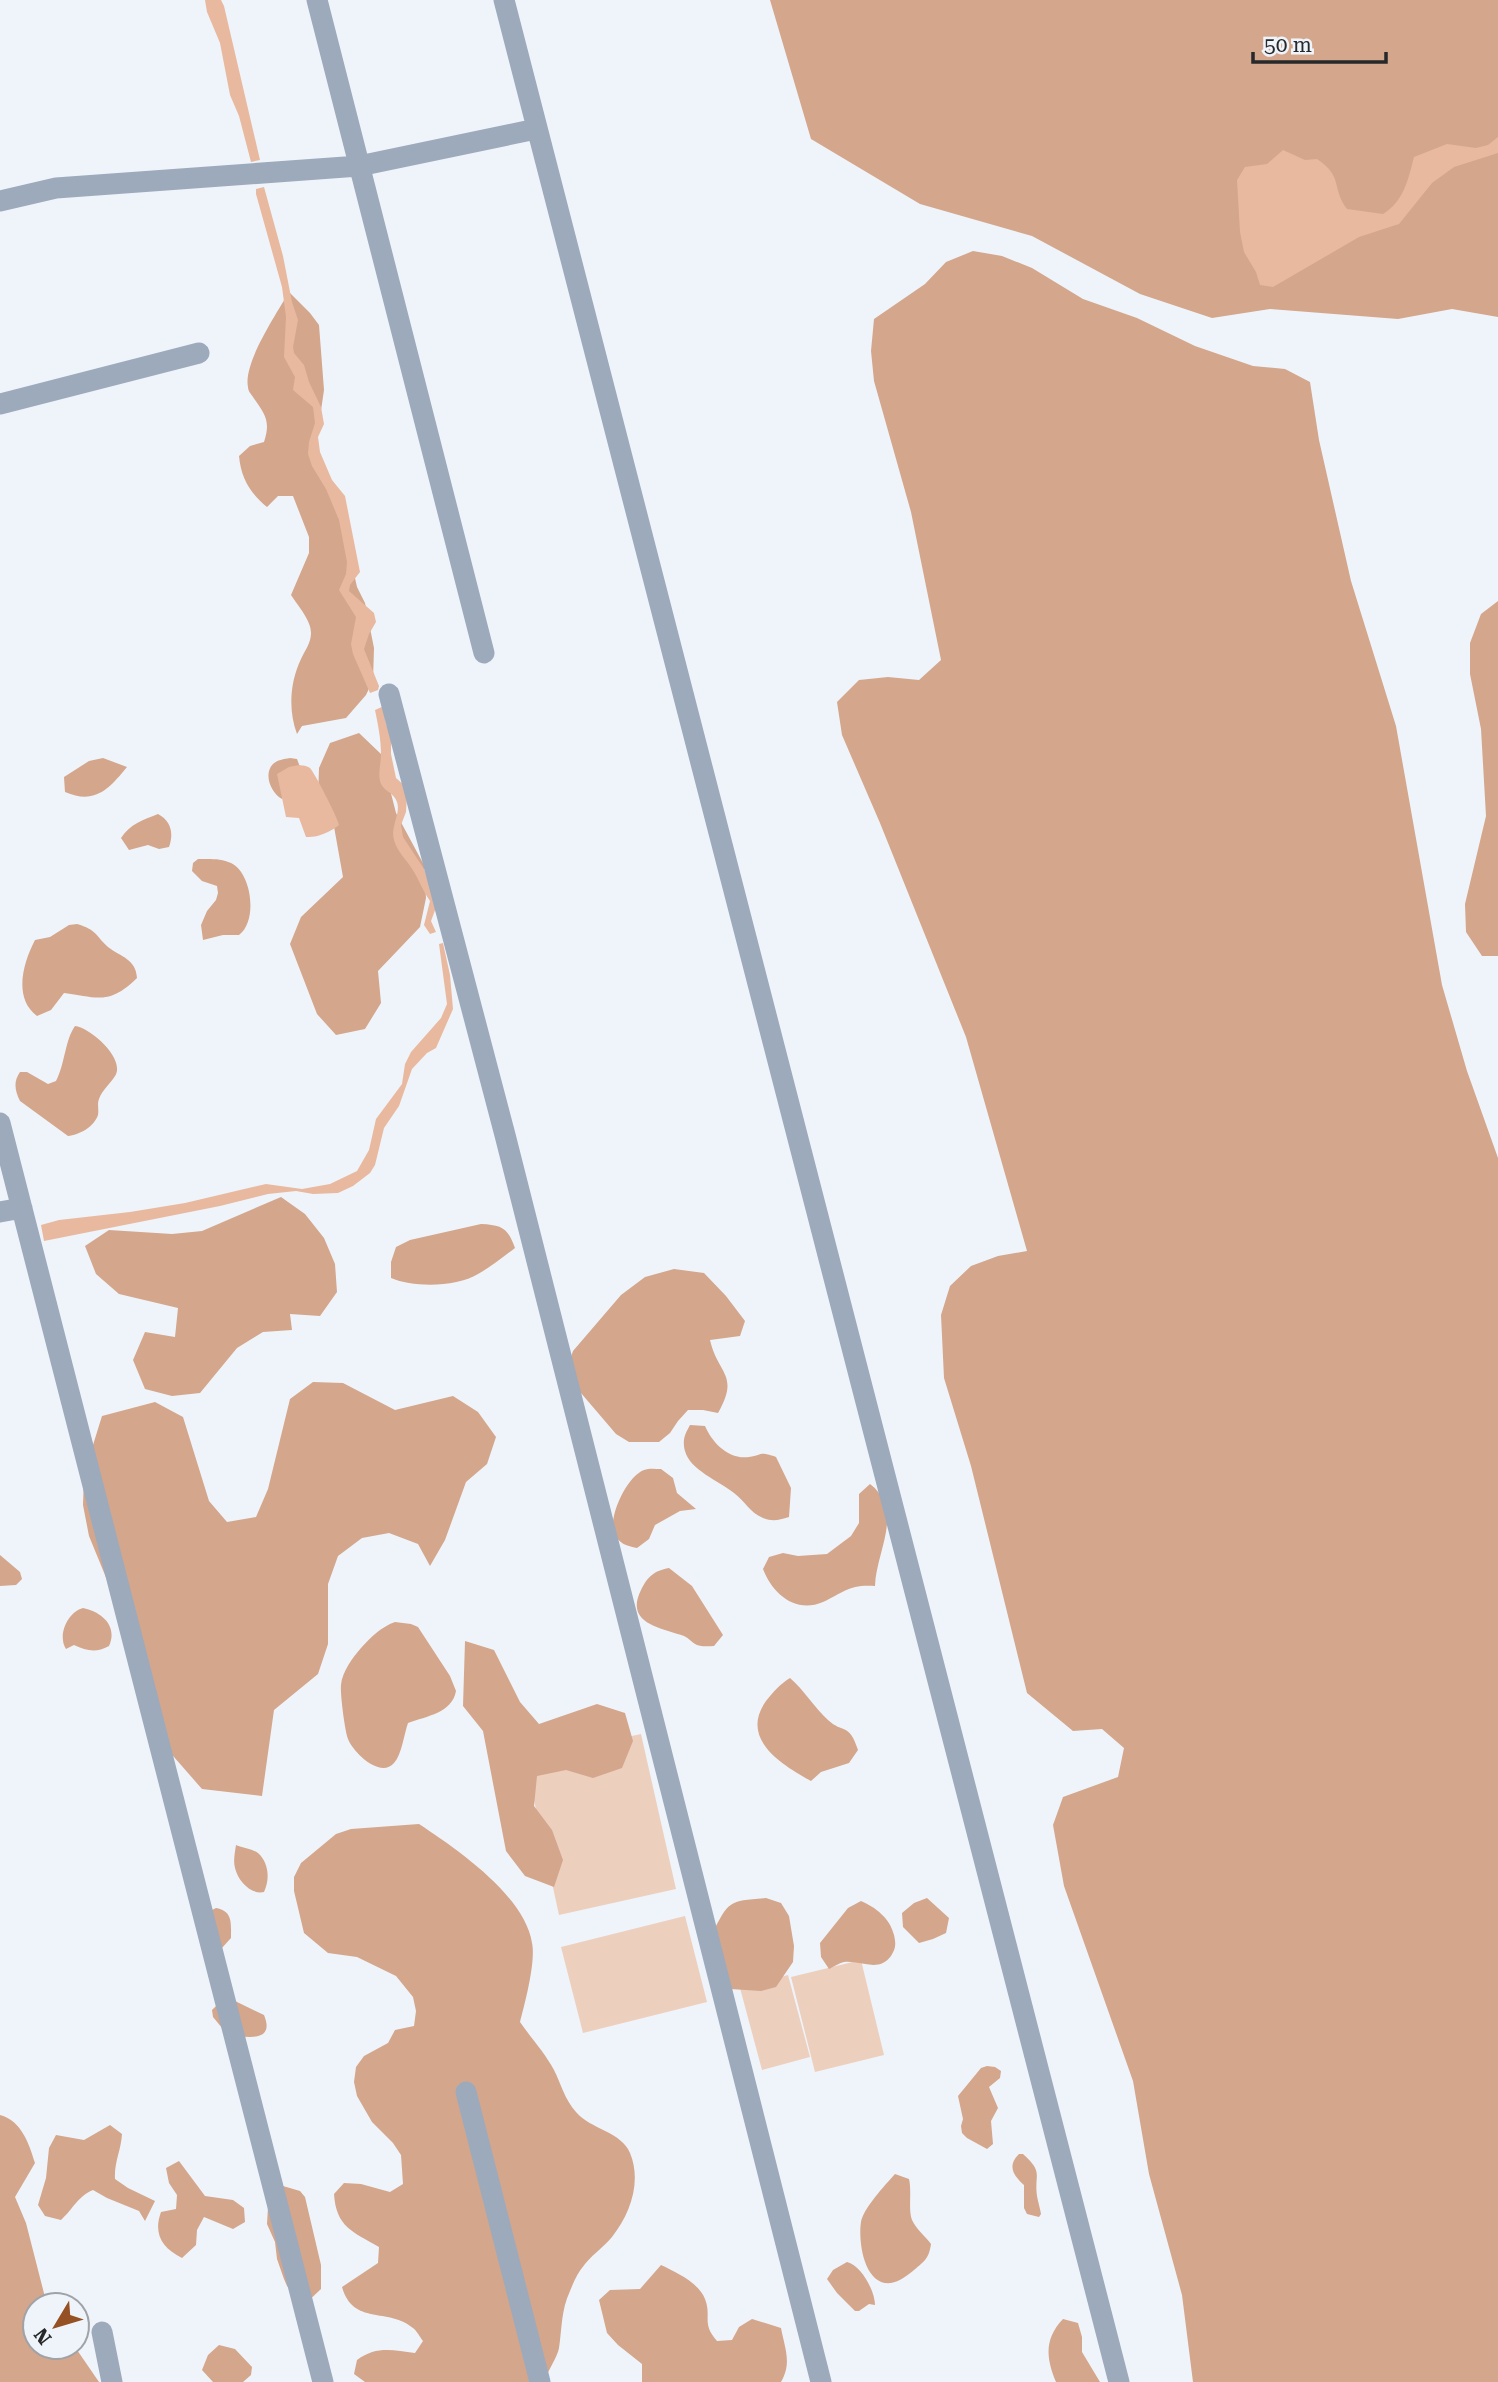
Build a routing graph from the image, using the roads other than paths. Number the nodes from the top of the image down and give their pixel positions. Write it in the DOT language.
graph roads {
  1 [pos="317,0"];
  2 [pos="504,0"];
  3 [pos="536,129"];
  4 [pos="359,166"];
  5 [pos="0,201"];
  6 [pos="199,353"];
  7 [pos="0,404"];
  8 [pos="484,653"];
  9 [pos="389,694"];
  10 [pos="0,1123"];
  11 [pos="22,1208"];
  12 [pos="0,1212"];
  13 [pos="466,2092"];
  14 [pos="102,2332"];
  15 [pos="112,2382"];
  16 [pos="323,2382"];
  17 [pos="540,2382"];
  18 [pos="821,2382"];
  19 [pos="1119,2382"];
  1 -- 4 [label="street"];
  2 -- 3 [label="street"];
  3 -- 4 [label="street"];
  3 -- 19 [label="street"];
  4 -- 5 [label="street"];
  4 -- 8 [label="street"];
  6 -- 7 [label="street"];
  9 -- 18 [label="street"];
  10 -- 11 [label="street"];
  11 -- 12 [label="street"];
  11 -- 16 [label="street"];
  13 -- 17 [label="street"];
  14 -- 15 [label="street"];
}
